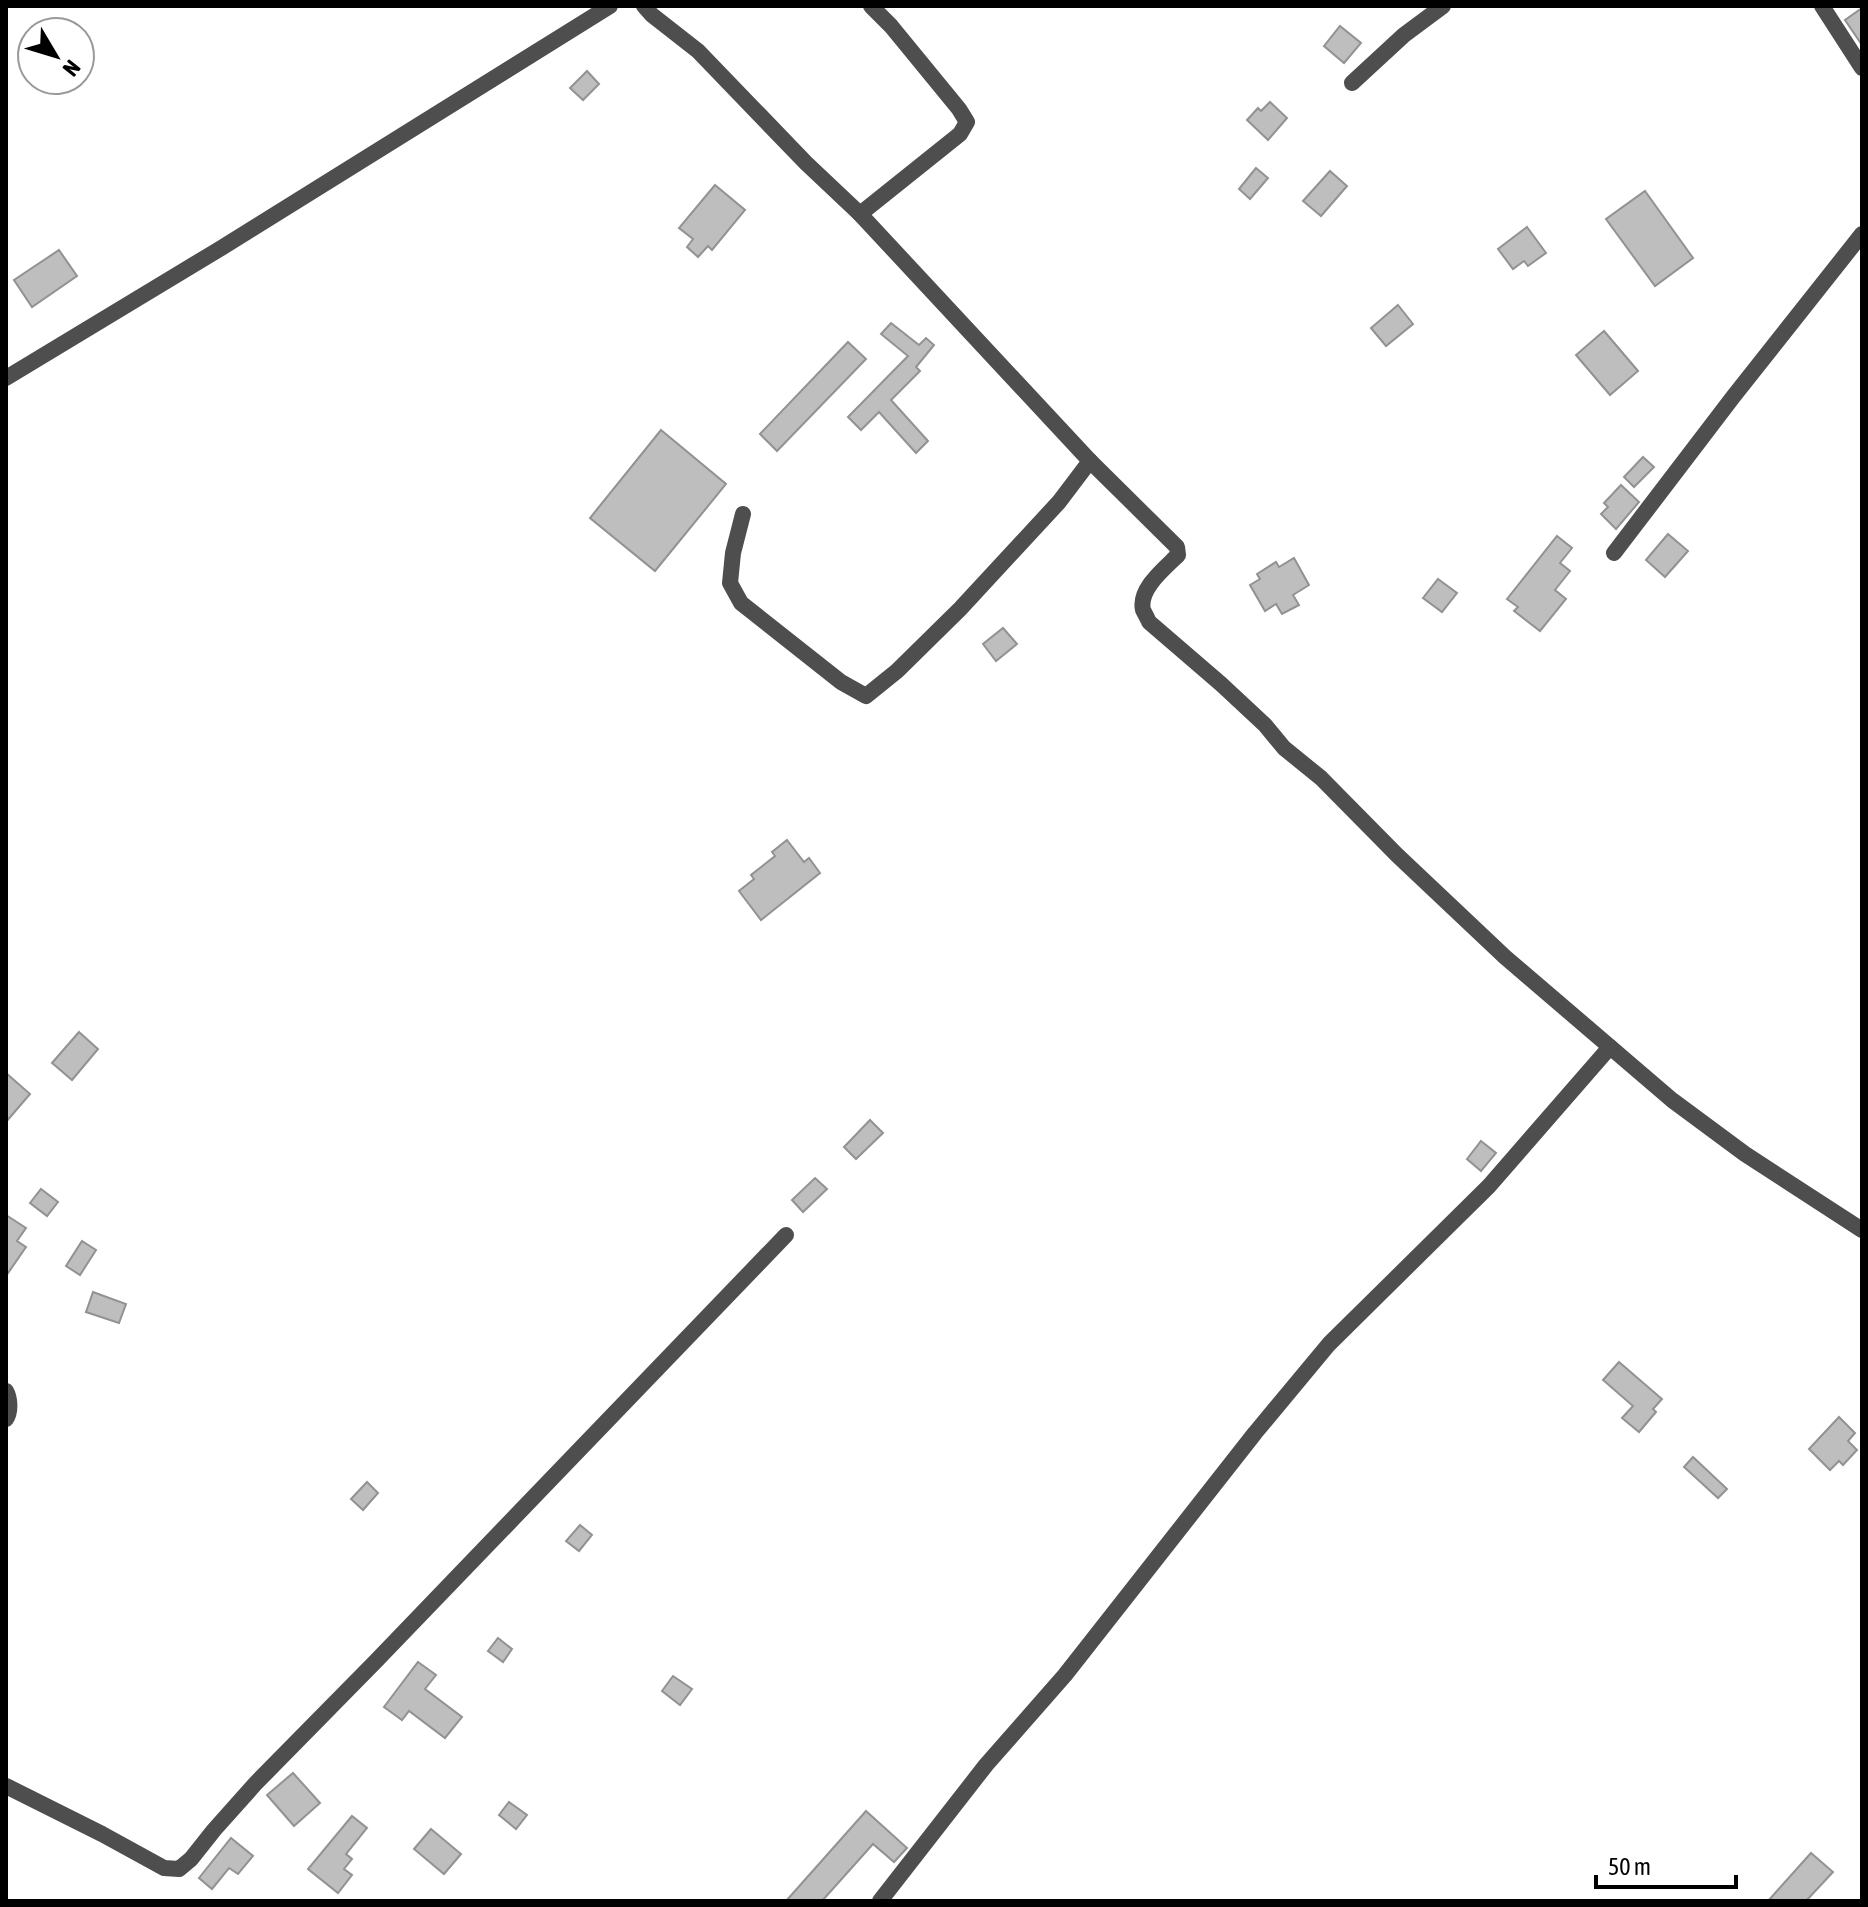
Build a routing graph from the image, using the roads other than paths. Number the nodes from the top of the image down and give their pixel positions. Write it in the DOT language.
graph roads {
  1 [pos="610,6"];
  2 [pos="644,6"];
  3 [pos="871,6"];
  4 [pos="1443,6"];
  5 [pos="1822,6"];
  6 [pos="1862,68"];
  7 [pos="1352,83"];
  8 [pos="860,214"];
  9 [pos="1862,234"];
  10 [pos="6,378"];
  11 [pos="1090,461"];
  12 [pos="743,514"];
  13 [pos="1614,553"];
  14 [pos="1610,1047"];
  15 [pos="1862,1230"];
  16 [pos="786,1235"];
  17 [pos="6,1391"];
  18 [pos="6,1419"];
  19 [pos="6,1786"];
  20 [pos="880,1901"];
  1 -- 10 [label="street"];
  2 -- 8 [label="street"];
  3 -- 8 [label="street"];
  4 -- 7 [label="street"];
  5 -- 6 [label="street"];
  8 -- 11 [label="street"];
  9 -- 13 [label="street"];
  11 -- 12 [label="street"];
  11 -- 14 [label="street"];
  14 -- 15 [label="street"];
  14 -- 20 [label="street"];
  16 -- 19 [label="street"];
  17 -- 18 [label="street"];
}
